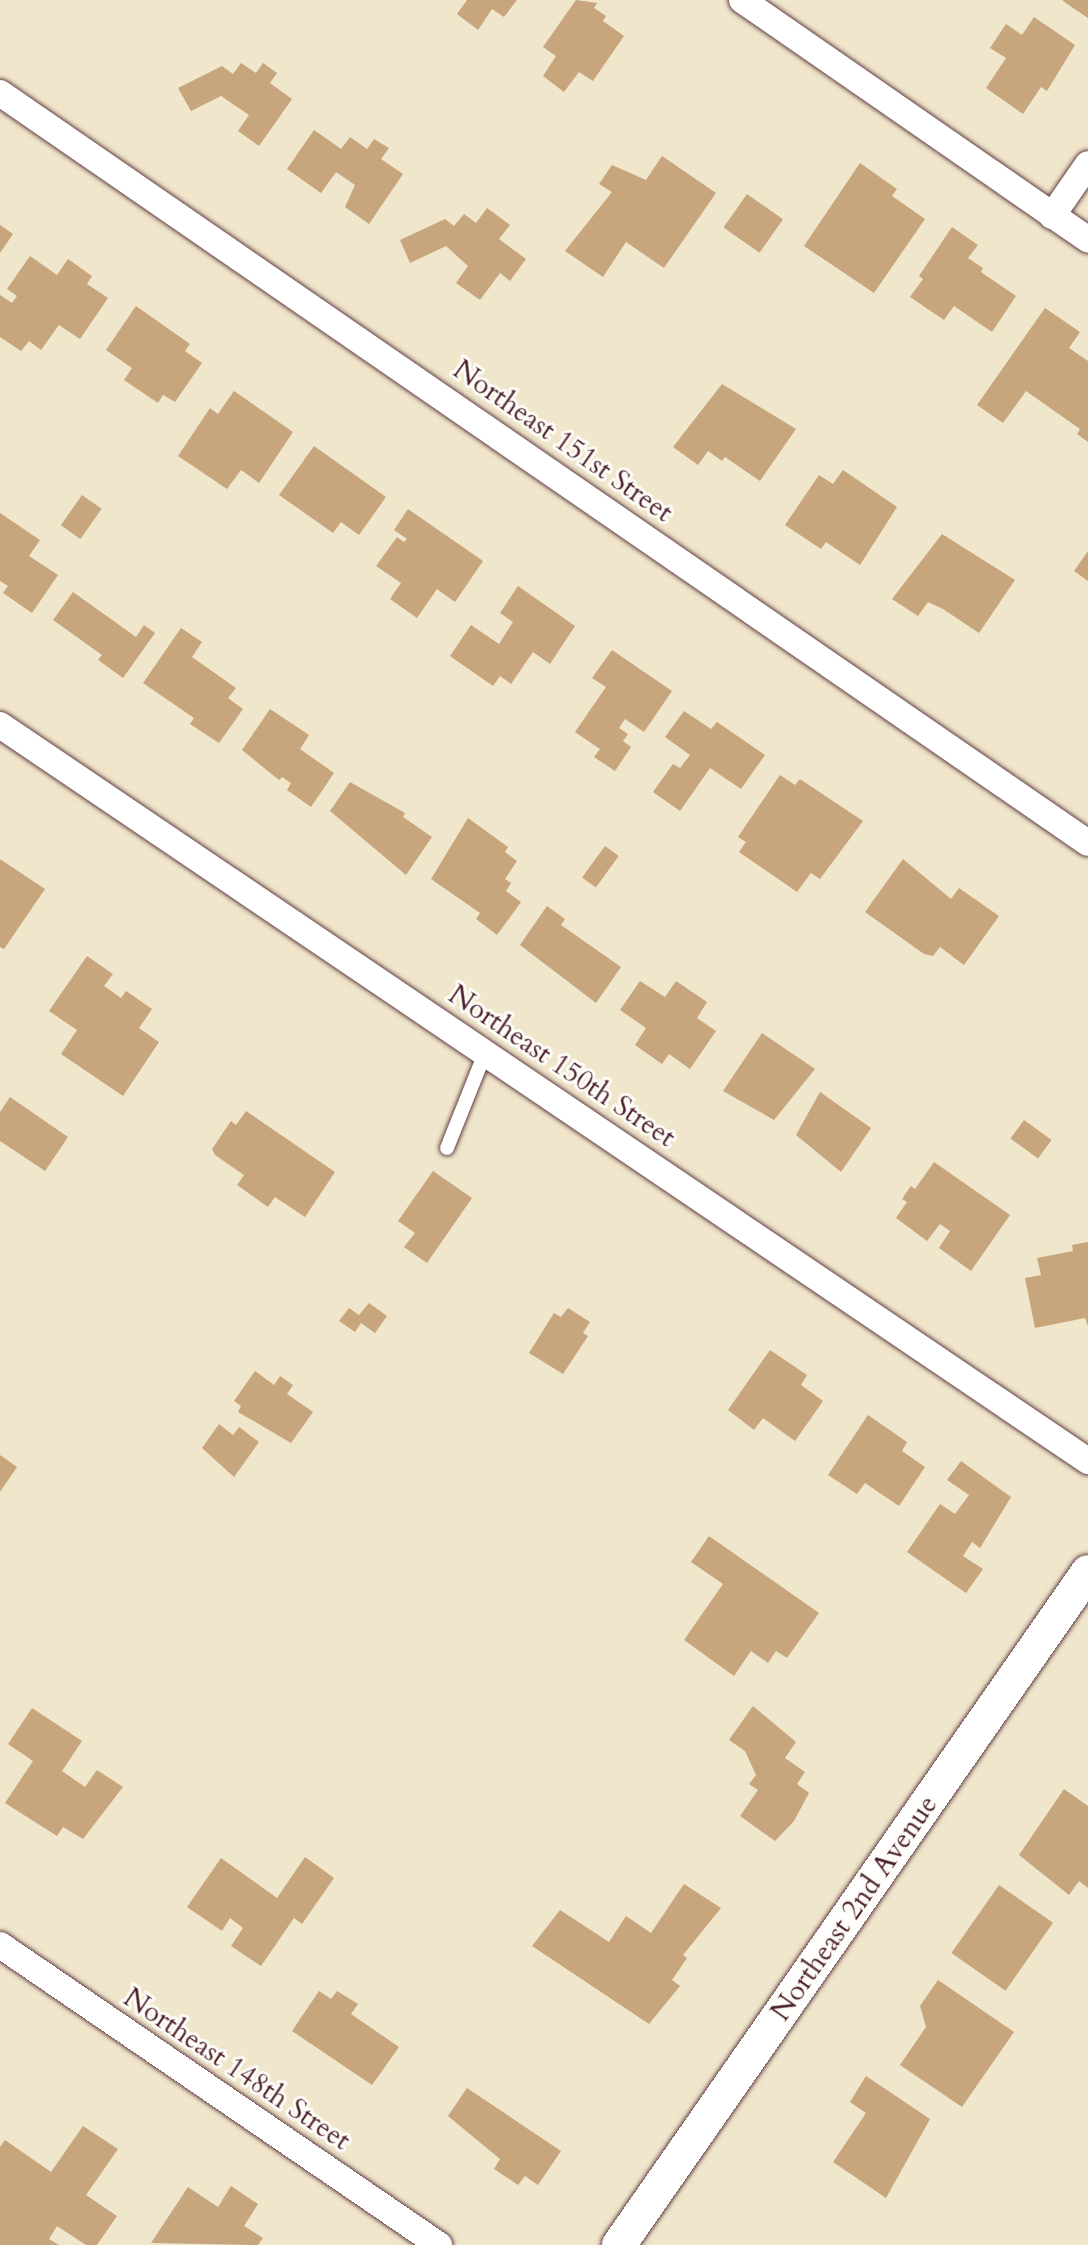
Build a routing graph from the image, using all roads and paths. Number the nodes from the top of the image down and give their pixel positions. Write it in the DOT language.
graph roads {
  1 [pos="742,0"];
  2 [pos="0,93"];
  3 [pos="1088,164"];
  4 [pos="1052,216"];
  5 [pos="1088,240"];
  6 [pos="0,725"];
  7 [pos="1088,843"];
  8 [pos="485,1053"];
  9 [pos="447,1148"];
  10 [pos="1088,1461"];
  11 [pos="1088,1572"];
  12 [pos="0,1945"];
  13 [pos="439,2245"];
  14 [pos="619,2245"];
  1 -- 4 [label="street"];
  2 -- 7 [label="street, Northeast 151st Street"];
  3 -- 4 [label="street"];
  4 -- 5 [label="street"];
  6 -- 8 [label="street, Northeast 150th Street"];
  8 -- 9 [label="lane"];
  8 -- 10 [label="street, Northeast 150th Street"];
  11 -- 14 [label="street, Northeast 2nd Avenue"];
  12 -- 13 [label="street, Northeast 148th Street"];
}
